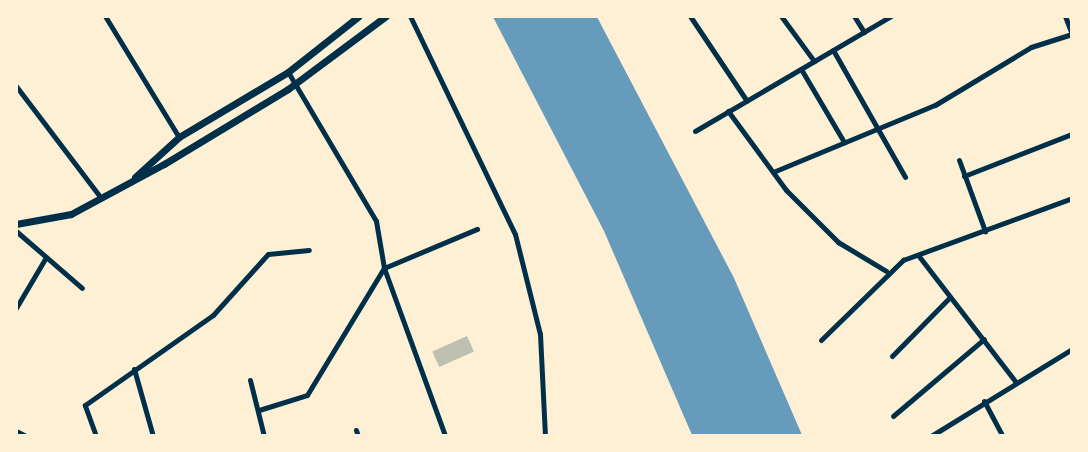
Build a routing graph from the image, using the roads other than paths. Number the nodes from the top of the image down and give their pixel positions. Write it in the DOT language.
graph roads {
  1 [pos="105,16"];
  2 [pos="359,16"];
  3 [pos="386,16"];
  4 [pos="410,16"];
  5 [pos="690,16"];
  6 [pos="781,16"];
  7 [pos="854,16"];
  8 [pos="891,16"];
  9 [pos="1065,16"];
  10 [pos="864,32"];
  11 [pos="1071,34"];
  12 [pos="833,50"];
  13 [pos="814,61"];
  14 [pos="801,69"];
  15 [pos="288,72"];
  16 [pos="16,86"];
  17 [pos="747,101"];
  18 [pos="728,111"];
  19 [pos="878,126"];
  20 [pos="695,131"];
  21 [pos="1071,134"];
  22 [pos="179,137"];
  23 [pos="844,142"];
  24 [pos="959,160"];
  25 [pos="773,172"];
  26 [pos="964,176"];
  27 [pos="906,177"];
  28 [pos="130,182"];
  29 [pos="101,198"];
  30 [pos="1071,198"];
  31 [pos="16,224"];
  32 [pos="477,229"];
  33 [pos="16,231"];
  34 [pos="985,231"];
  35 [pos="309,250"];
  36 [pos="918,255"];
  37 [pos="46,257"];
  38 [pos="384,268"];
  39 [pos="886,272"];
  40 [pos="82,288"];
  41 [pos="948,299"];
  42 [pos="16,308"];
  43 [pos="984,339"];
  44 [pos="821,340"];
  45 [pos="1071,349"];
  46 [pos="892,356"];
  47 [pos="134,369"];
  48 [pos="250,380"];
  49 [pos="1016,381"];
  50 [pos="984,401"];
  51 [pos="259,410"];
  52 [pos="893,416"];
  53 [pos="16,430"];
  54 [pos="26,435"];
  55 [pos="96,435"];
  56 [pos="153,435"];
  57 [pos="264,435"];
  58 [pos="445,435"];
  59 [pos="545,435"];
  60 [pos="931,435"];
  61 [pos="1003,435"];
  1 -- 22 [label="street"];
  2 -- 15 [label="street"];
  3 -- 28 [label="street"];
  4 -- 59 [label="street"];
  5 -- 17 [label="street"];
  6 -- 13 [label="street"];
  7 -- 10 [label="street"];
  8 -- 10 [label="street"];
  9 -- 11 [label="street"];
  10 -- 12 [label="street"];
  11 -- 19 [label="street"];
  12 -- 13 [label="street"];
  12 -- 19 [label="street"];
  13 -- 14 [label="street"];
  14 -- 17 [label="street"];
  14 -- 23 [label="street"];
  15 -- 22 [label="street"];
  15 -- 38 [label="street"];
  16 -- 29 [label="street"];
  17 -- 18 [label="street"];
  18 -- 20 [label="street"];
  18 -- 25 [label="street"];
  19 -- 23 [label="street"];
  19 -- 27 [label="street"];
  21 -- 26 [label="street"];
  22 -- 28 [label="street"];
  23 -- 25 [label="street"];
  24 -- 26 [label="street"];
  25 -- 39 [label="street"];
  26 -- 34 [label="street"];
  28 -- 29 [label="street"];
  29 -- 31 [label="street"];
  30 -- 34 [label="street"];
  32 -- 38 [label="street"];
  33 -- 37 [label="street"];
  34 -- 36 [label="street"];
  35 -- 47 [label="street"];
  36 -- 39 [label="street"];
  36 -- 41 [label="street"];
  37 -- 40 [label="street"];
  37 -- 42 [label="street"];
  38 -- 51 [label="street"];
  38 -- 58 [label="street"];
  39 -- 44 [label="street"];
  41 -- 43 [label="street"];
  41 -- 46 [label="street"];
  43 -- 49 [label="street"];
  43 -- 52 [label="street"];
  45 -- 49 [label="street"];
  47 -- 55 [label="street"];
  47 -- 56 [label="street"];
  48 -- 51 [label="street"];
  49 -- 50 [label="street"];
  50 -- 60 [label="street"];
  50 -- 61 [label="street"];
  51 -- 57 [label="street"];
  53 -- 54 [label="street"];
}
